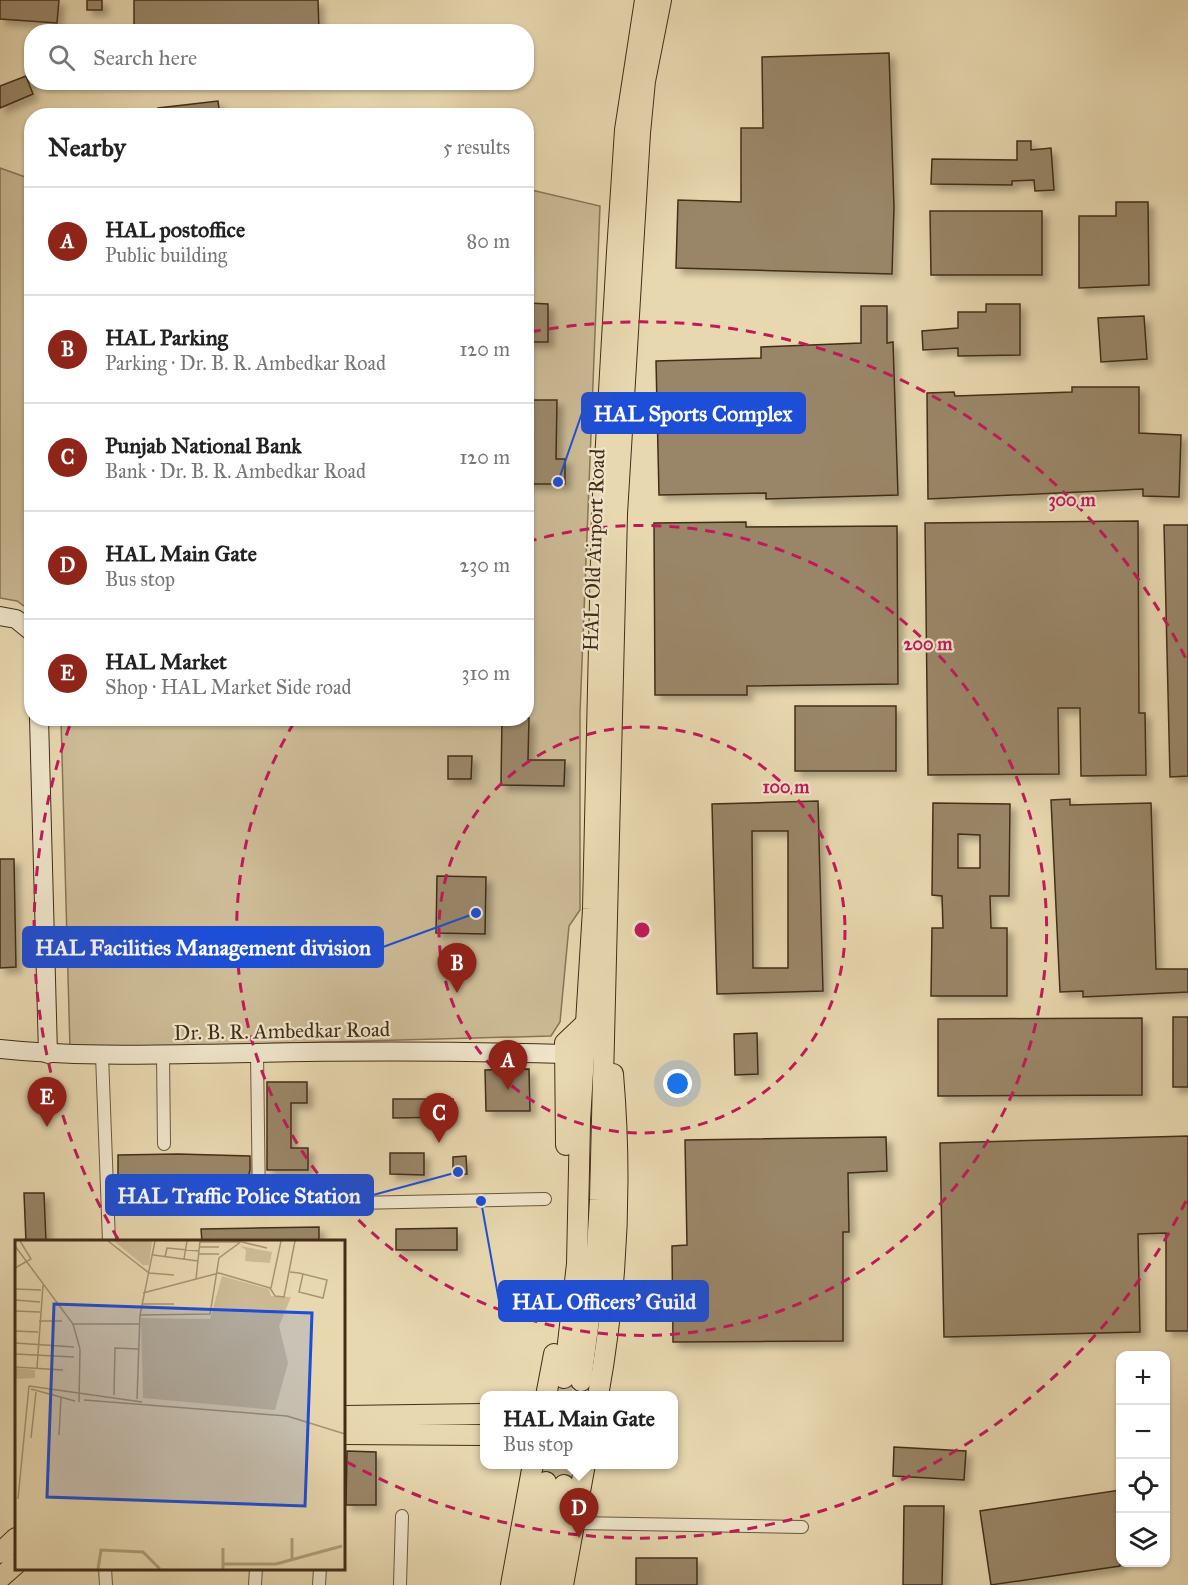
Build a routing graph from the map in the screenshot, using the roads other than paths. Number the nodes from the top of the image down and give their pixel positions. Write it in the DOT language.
graph roads {
  1 [pos="645,0"];
  2 [pos="661,0"];
  3 [pos="0,616"];
  4 [pos="24,626"];
  5 [pos="39,726"];
  6 [pos="593,1028"];
  7 [pos="0,1049"];
  8 [pos="257,1053"];
  9 [pos="48,1054"];
  10 [pos="163,1054"];
  11 [pos="565,1054"];
  12 [pos="102,1055"];
  13 [pos="164,1144"];
  14 [pos="545,1199"];
  15 [pos="109,1240"];
  16 [pos="573,1380"];
  17 [pos="547,1391"];
  18 [pos="598,1391"];
  19 [pos="480,1414"];
  20 [pos="345,1416"];
  21 [pos="345,1434"];
  22 [pos="480,1436"];
  23 [pos="532,1469"];
  24 [pos="584,1469"];
  25 [pos="402,1516"];
  26 [pos="574,1523"];
  27 [pos="802,1527"];
  28 [pos="15,1539"];
  29 [pos="0,1553"];
  30 [pos="15,1565"];
  31 [pos="105,1570"];
  32 [pos="256,1570"];
  33 [pos="320,1570"];
  34 [pos="0,1578"];
  35 [pos="106,1585"];
  36 [pos="255,1585"];
  37 [pos="319,1585"];
  38 [pos="400,1585"];
  39 [pos="511,1585"];
  40 [pos="528,1585"];
  41 [pos="546,1585"];
  42 [pos="563,1585"];
  1 -- 6 [label="main road, HAL Old Airport Road"];
  2 -- 6 [label="main road, HAL Old Airport Road"];
  3 -- 4 [label="street"];
  5 -- 9 [label="street"];
  6 -- 11 [label="main road"];
  6 -- 16 [label="main road"];
  6 -- 18 [label="main road"];
  7 -- 9 [label="street, Dr. B. R. Ambedkar Road"];
  8 -- 10 [label="street, Dr. B. R. Ambedkar Road"];
  8 -- 11 [label="street, Dr. B. R. Ambedkar Road"];
  8 -- 14 [label="street"];
  9 -- 12 [label="street, Dr. B. R. Ambedkar Road"];
  10 -- 12 [label="street, Dr. B. R. Ambedkar Road"];
  10 -- 13 [label="street"];
  11 -- 17 [label="main road"];
  12 -- 15 [label="street"];
  19 -- 20 [label="main road"];
  21 -- 22 [label="main road"];
  23 -- 39 [label="main road"];
  24 -- 26 [label="main road"];
  25 -- 38 [label="street"];
  26 -- 27 [label="street"];
  26 -- 42 [label="main road"];
  28 -- 29 [label="main road"];
  30 -- 34 [label="main road"];
  31 -- 35 [label="street"];
  32 -- 36 [label="street"];
  33 -- 37 [label="street"];
  40 -- 41 [label="main road"];
}
